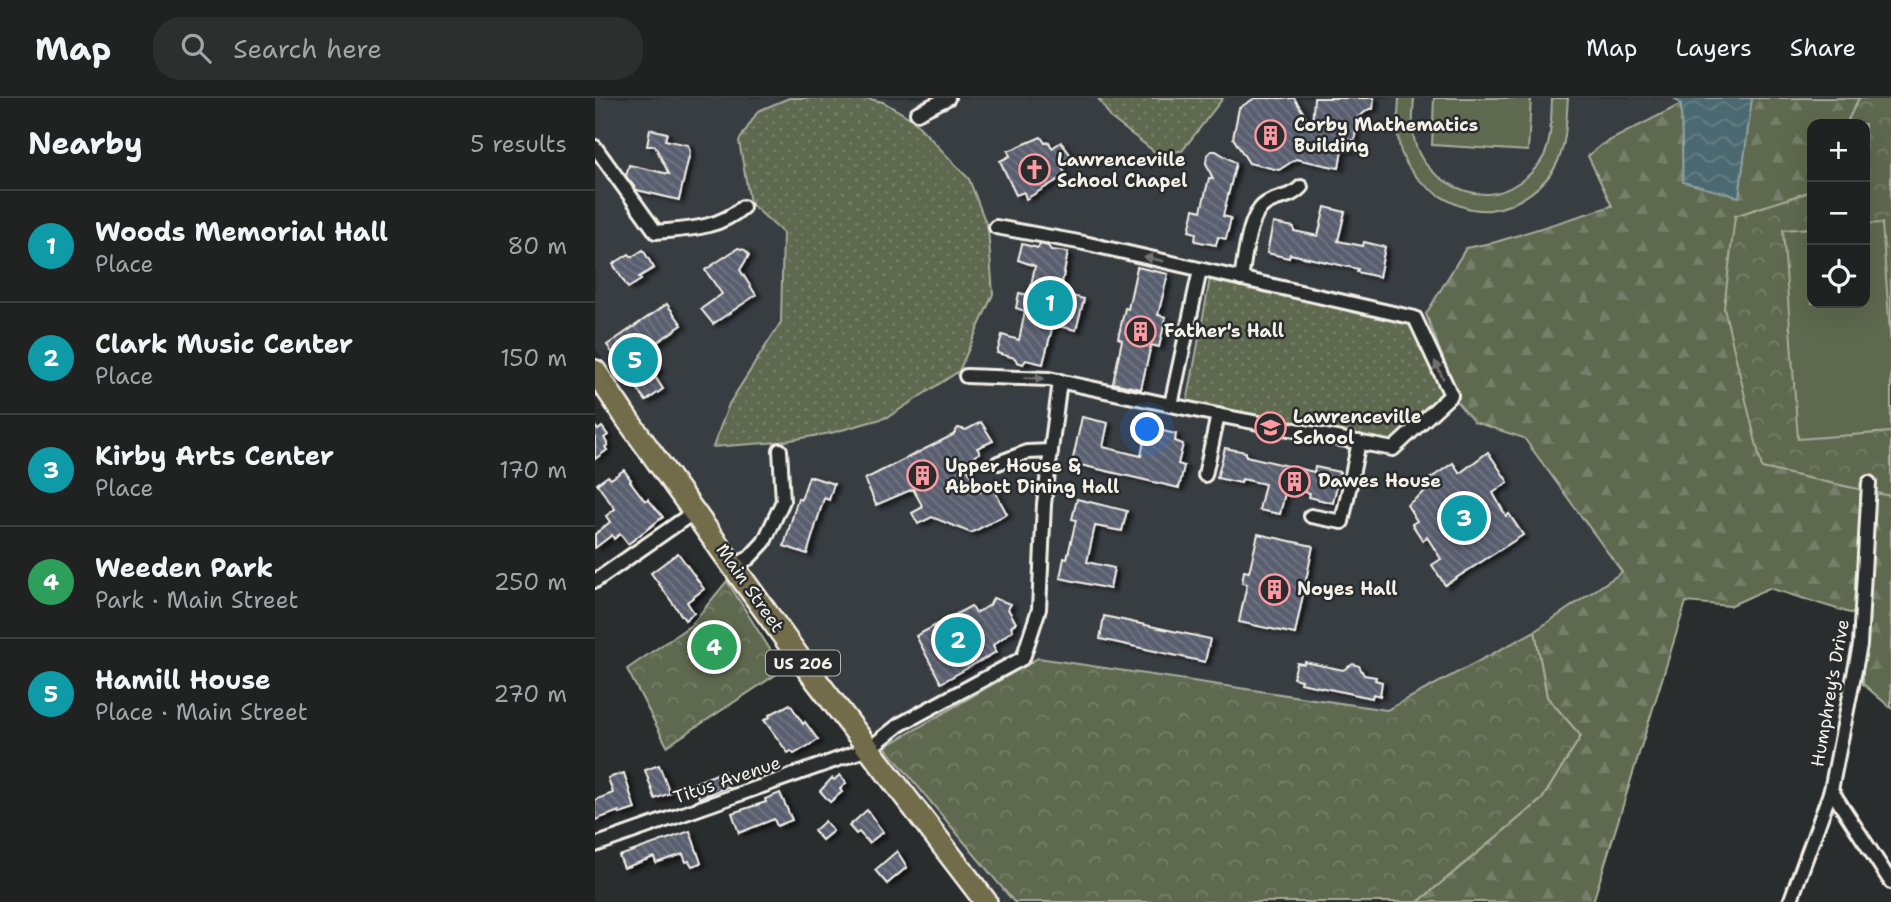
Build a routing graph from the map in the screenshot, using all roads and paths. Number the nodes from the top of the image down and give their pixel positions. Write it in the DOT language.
graph roads {
  1 [pos="948,98"];
  2 [pos="917,113"];
  3 [pos="595,147"];
  4 [pos="1301,187"];
  5 [pos="743,207"];
  6 [pos="996,227"];
  7 [pos="1201,270"];
  8 [pos="1241,279"];
  9 [pos="595,371"];
  10 [pos="966,376"];
  11 [pos="1060,381"];
  12 [pos="1171,405"];
  13 [pos="1218,415"];
  14 [pos="1359,442"];
  15 [pos="780,450"];
  16 [pos="1051,451"];
  17 [pos="998,463"];
  18 [pos="1205,475"];
  19 [pos="1869,483"];
  20 [pos="694,512"];
  21 [pos="1311,516"];
  22 [pos="735,566"];
  23 [pos="595,581"];
  24 [pos="870,748"];
  25 [pos="1831,790"];
  26 [pos="595,845"];
  27 [pos="1891,882"];
  28 [pos="986,902"];
  29 [pos="1790,902"];
  1 -- 2 [label="street"];
  3 -- 5 [label="street"];
  4 -- 8 [label="street"];
  7 -- 6 [label="street, one-way"];
  7 -- 8 [label="street"];
  7 -- 12 [label="street"];
  14 -- 8 [label="street, one-way"];
  9 -- 20 [label="highway, Main Street / US 206"];
  10 -- 11 [label="street, one-way"];
  11 -- 12 [label="street"];
  11 -- 16 [label="street, Titus Avenue"];
  12 -- 13 [label="street"];
  13 -- 14 [label="street"];
  13 -- 18 [label="street"];
  14 -- 21 [label="street"];
  15 -- 22 [label="street"];
  16 -- 17 [label="street"];
  16 -- 24 [label="street, Titus Avenue"];
  19 -- 25 [label="street, Humphrey's Drive"];
  20 -- 22 [label="highway, Main Street / US 206"];
  20 -- 23 [label="street"];
  22 -- 24 [label="highway, Main Street / US 206"];
  24 -- 26 [label="street, Titus Avenue"];
  24 -- 28 [label="highway, Main Street / US 206"];
  25 -- 27 [label="street"];
  25 -- 29 [label="street, Humphrey's Drive"];
}
